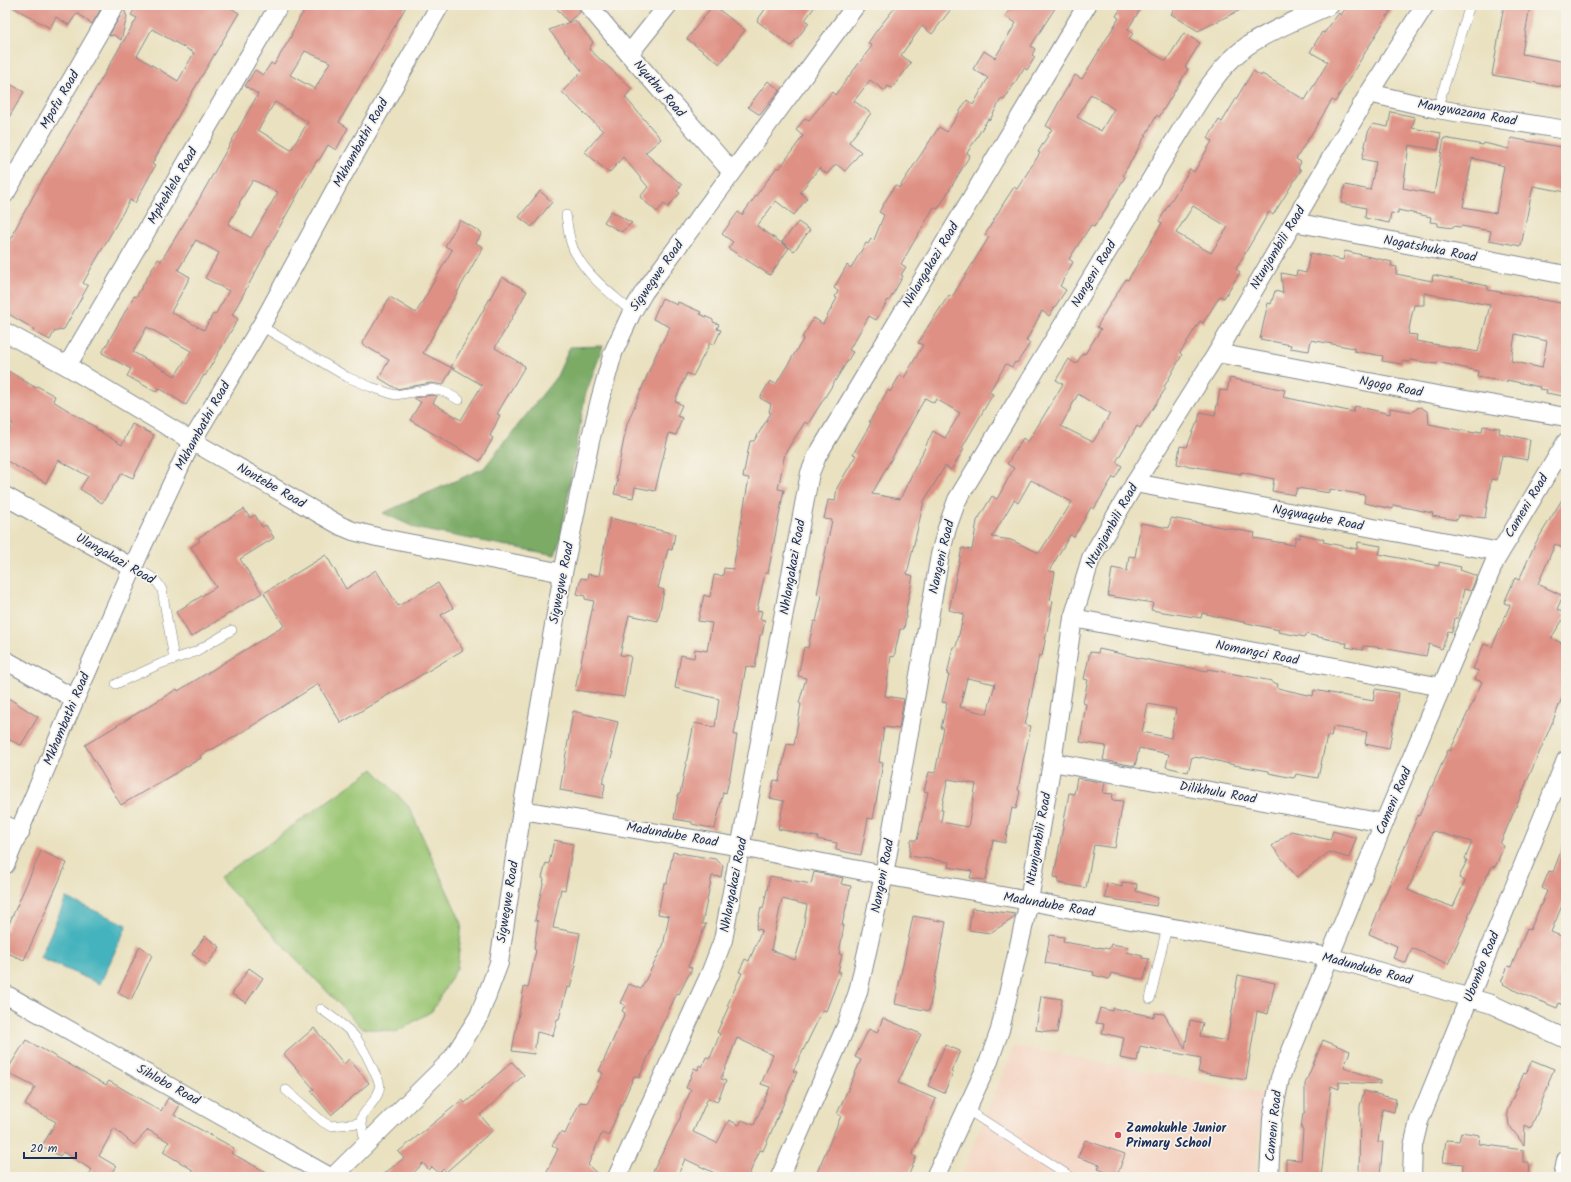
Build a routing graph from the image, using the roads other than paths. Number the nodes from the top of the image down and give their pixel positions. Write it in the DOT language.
graph roads {
  1 [pos="115,5"];
  2 [pos="279,5"];
  3 [pos="440,5"];
  4 [pos="588,5"];
  5 [pos="668,5"];
  6 [pos="856,5"];
  7 [pos="1087,5"];
  8 [pos="1330,5"];
  9 [pos="1425,5"];
  10 [pos="1470,5"];
  11 [pos="628,54"];
  12 [pos="1369,93"];
  13 [pos="1437,109"];
  14 [pos="1566,130"];
  15 [pos="732,172"];
  16 [pos="5,194"];
  17 [pos="566,215"];
  18 [pos="1294,222"];
  19 [pos="1566,275"];
  20 [pos="632,312"];
  21 [pos="261,326"];
  22 [pos="5,332"];
  23 [pos="1217,353"];
  24 [pos="68,366"];
  25 [pos="459,400"];
  26 [pos="1566,417"];
  27 [pos="192,441"];
  28 [pos="1566,442"];
  29 [pos="1135,483"];
  30 [pos="5,496"];
  31 [pos="1500,552"];
  32 [pos="133,568"];
  33 [pos="563,573"];
  34 [pos="1073,618"];
  35 [pos="232,630"];
  36 [pos="174,659"];
  37 [pos="5,660"];
  38 [pos="116,684"];
  39 [pos="1442,687"];
  40 [pos="75,699"];
  41 [pos="1566,760"];
  42 [pos="1052,762"];
  43 [pos="522,810"];
  44 [pos="1384,823"];
  45 [pos="12,829"];
  46 [pos="741,847"];
  47 [pos="5,865"];
  48 [pos="884,876"];
  49 [pos="1029,901"];
  50 [pos="1167,927"];
  51 [pos="1329,957"];
  52 [pos="5,994"];
  53 [pos="1470,997"];
  54 [pos="1150,1000"];
  55 [pos="321,1009"];
  56 [pos="1566,1039"];
  57 [pos="286,1090"];
  58 [pos="966,1109"];
  59 [pos="361,1123"];
  60 [pos="365,1145"];
  61 [pos="1566,1160"];
  62 [pos="330,1177"];
  63 [pos="333,1177"];
  64 [pos="617,1177"];
  65 [pos="780,1177"];
  66 [pos="935,1177"];
  67 [pos="1071,1177"];
  68 [pos="1269,1177"];
  69 [pos="1412,1177"];
  70 [pos="1563,1177"];
  1 -- 16 [label="street, Mpofu Road"];
  2 -- 24 [label="street, Mphehlela Road"];
  3 -- 21 [label="street, Mkhambathi Road"];
  4 -- 11 [label="street, Nquthu Road"];
  5 -- 11 [label="street"];
  6 -- 15 [label="street, Sigwegwe Road"];
  7 -- 46 [label="street, Nhlangakazi Road"];
  8 -- 48 [label="street, Nangeni Road"];
  9 -- 12 [label="street, Ntunjambili Road"];
  10 -- 13 [label="lane"];
  11 -- 15 [label="street, Nquthu Road"];
  12 -- 13 [label="street, Mangwazana Road"];
  12 -- 18 [label="street, Ntunjambili Road"];
  13 -- 14 [label="street, Mangwazana Road"];
  15 -- 20 [label="street, Sigwegwe Road"];
  17 -- 20 [label="lane"];
  18 -- 19 [label="street, Nogatshuka Road"];
  18 -- 23 [label="street, Ntunjambili Road"];
  20 -- 33 [label="street, Sigwegwe Road"];
  21 -- 25 [label="lane"];
  21 -- 27 [label="street, Mkhambathi Road"];
  22 -- 24 [label="street, Nontebe Road"];
  23 -- 26 [label="street, Ngogo Road"];
  23 -- 29 [label="street, Ntunjambili Road"];
  24 -- 27 [label="street, Nontebe Road"];
  27 -- 32 [label="street, Mkhambathi Road"];
  27 -- 33 [label="street, Nontebe Road"];
  28 -- 31 [label="street, Cameni Road"];
  29 -- 31 [label="street, Ngqwaqube Road"];
  29 -- 34 [label="street, Ntunjambili Road"];
  30 -- 32 [label="street, Ulangakazi Road"];
  31 -- 39 [label="street, Cameni Road"];
  32 -- 36 [label="lane, Ulangakazi Road"];
  32 -- 40 [label="street, Mkhambathi Road"];
  33 -- 43 [label="street, Sigwegwe Road"];
  34 -- 39 [label="street, Nomangci Road"];
  34 -- 42 [label="street, Ntunjambili Road"];
  35 -- 36 [label="lane"];
  36 -- 38 [label="lane"];
  37 -- 40 [label="street"];
  39 -- 44 [label="street, Cameni Road"];
  40 -- 45 [label="street, Mkhambathi Road"];
  41 -- 53 [label="street, Ubombo Road"];
  42 -- 44 [label="street, Dilikhulu Road"];
  42 -- 49 [label="street, Ntunjambili Road"];
  43 -- 46 [label="street, Madundube Road"];
  43 -- 60 [label="street, Sigwegwe Road"];
  44 -- 51 [label="street, Cameni Road"];
  45 -- 47 [label="street, Mkhambathi Road"];
  46 -- 48 [label="street, Madundube Road"];
  46 -- 64 [label="street, Nhlangakazi Road"];
  48 -- 49 [label="street, Madundube Road"];
  48 -- 65 [label="street, Nangeni Road"];
  49 -- 50 [label="street, Madundube Road"];
  49 -- 58 [label="street, Ntunjambili Road"];
  50 -- 51 [label="street, Madundube Road"];
  50 -- 54 [label="lane"];
  51 -- 53 [label="street, Madundube Road"];
  51 -- 68 [label="street, Cameni Road"];
  52 -- 62 [label="street, Sihlobo Road"];
  53 -- 56 [label="street, Madundube Road"];
  53 -- 69 [label="street, Ubombo Road"];
  55 -- 59 [label="lane"];
  57 -- 59 [label="lane"];
  58 -- 66 [label="street, Ntunjambili Road"];
  58 -- 67 [label="lane"];
  59 -- 60 [label="lane"];
  60 -- 63 [label="street, Sigwegwe Road"];
  61 -- 70 [label="street"];
}
